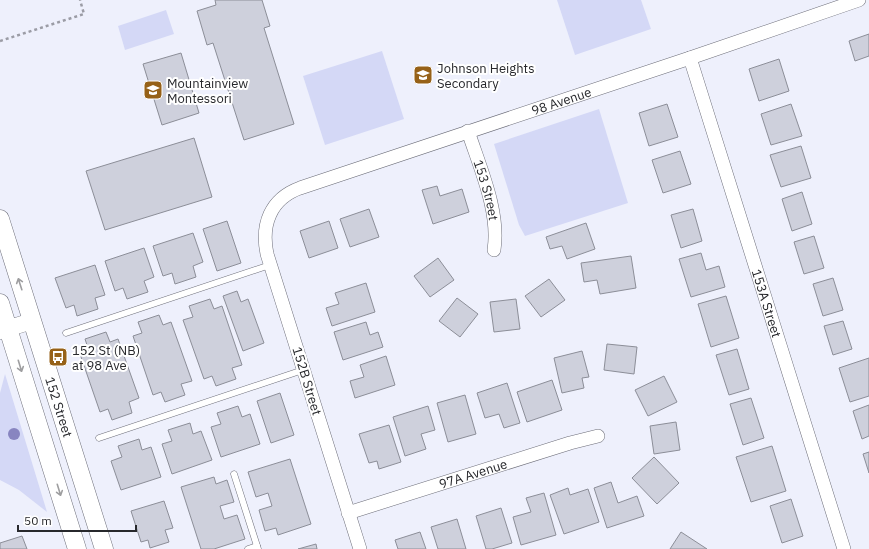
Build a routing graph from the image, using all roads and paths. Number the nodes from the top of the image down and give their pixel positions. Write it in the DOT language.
graph roads {
  1 [pos="80,0"];
  2 [pos="859,0"];
  3 [pos="0,41"];
  4 [pos="690,58"];
  5 [pos="468,131"];
  6 [pos="271,212"];
  7 [pos="0,219"];
  8 [pos="494,250"];
  9 [pos="270,265"];
  10 [pos="0,303"];
  11 [pos="32,321"];
  12 [pos="4,330"];
  13 [pos="66,333"];
  14 [pos="303,370"];
  15 [pos="598,436"];
  16 [pos="99,438"];
  17 [pos="234,474"];
  18 [pos="348,513"];
  19 [pos="258,547"];
  20 [pos="77,549"];
  21 [pos="104,549"];
  22 [pos="248,549"];
  23 [pos="360,549"];
  24 [pos="844,549"];
  1 -- 3 [label="path"];
  2 -- 4 [label="street, 98 Avenue"];
  4 -- 5 [label="street, 98 Avenue"];
  4 -- 24 [label="street, 153A Street"];
  5 -- 6 [label="street, 98 Avenue"];
  5 -- 8 [label="street, 153 Street"];
  6 -- 9 [label="street, 152B Street"];
  11 -- 7 [label="main road, 152 Street, one-way"];
  9 -- 13 [label="lane"];
  9 -- 14 [label="street, 152B Street"];
  10 -- 12 [label="main road, 152 Street"];
  11 -- 12 [label="street"];
  11 -- 21 [label="main road, 152 Street"];
  12 -- 20 [label="main road, 152 Street, one-way"];
  14 -- 16 [label="lane"];
  14 -- 18 [label="street, 152B Street"];
  15 -- 18 [label="street, 97A Avenue"];
  17 -- 19 [label="lane"];
  18 -- 23 [label="street, 152B Street"];
  19 -- 22 [label="lane"];
}
